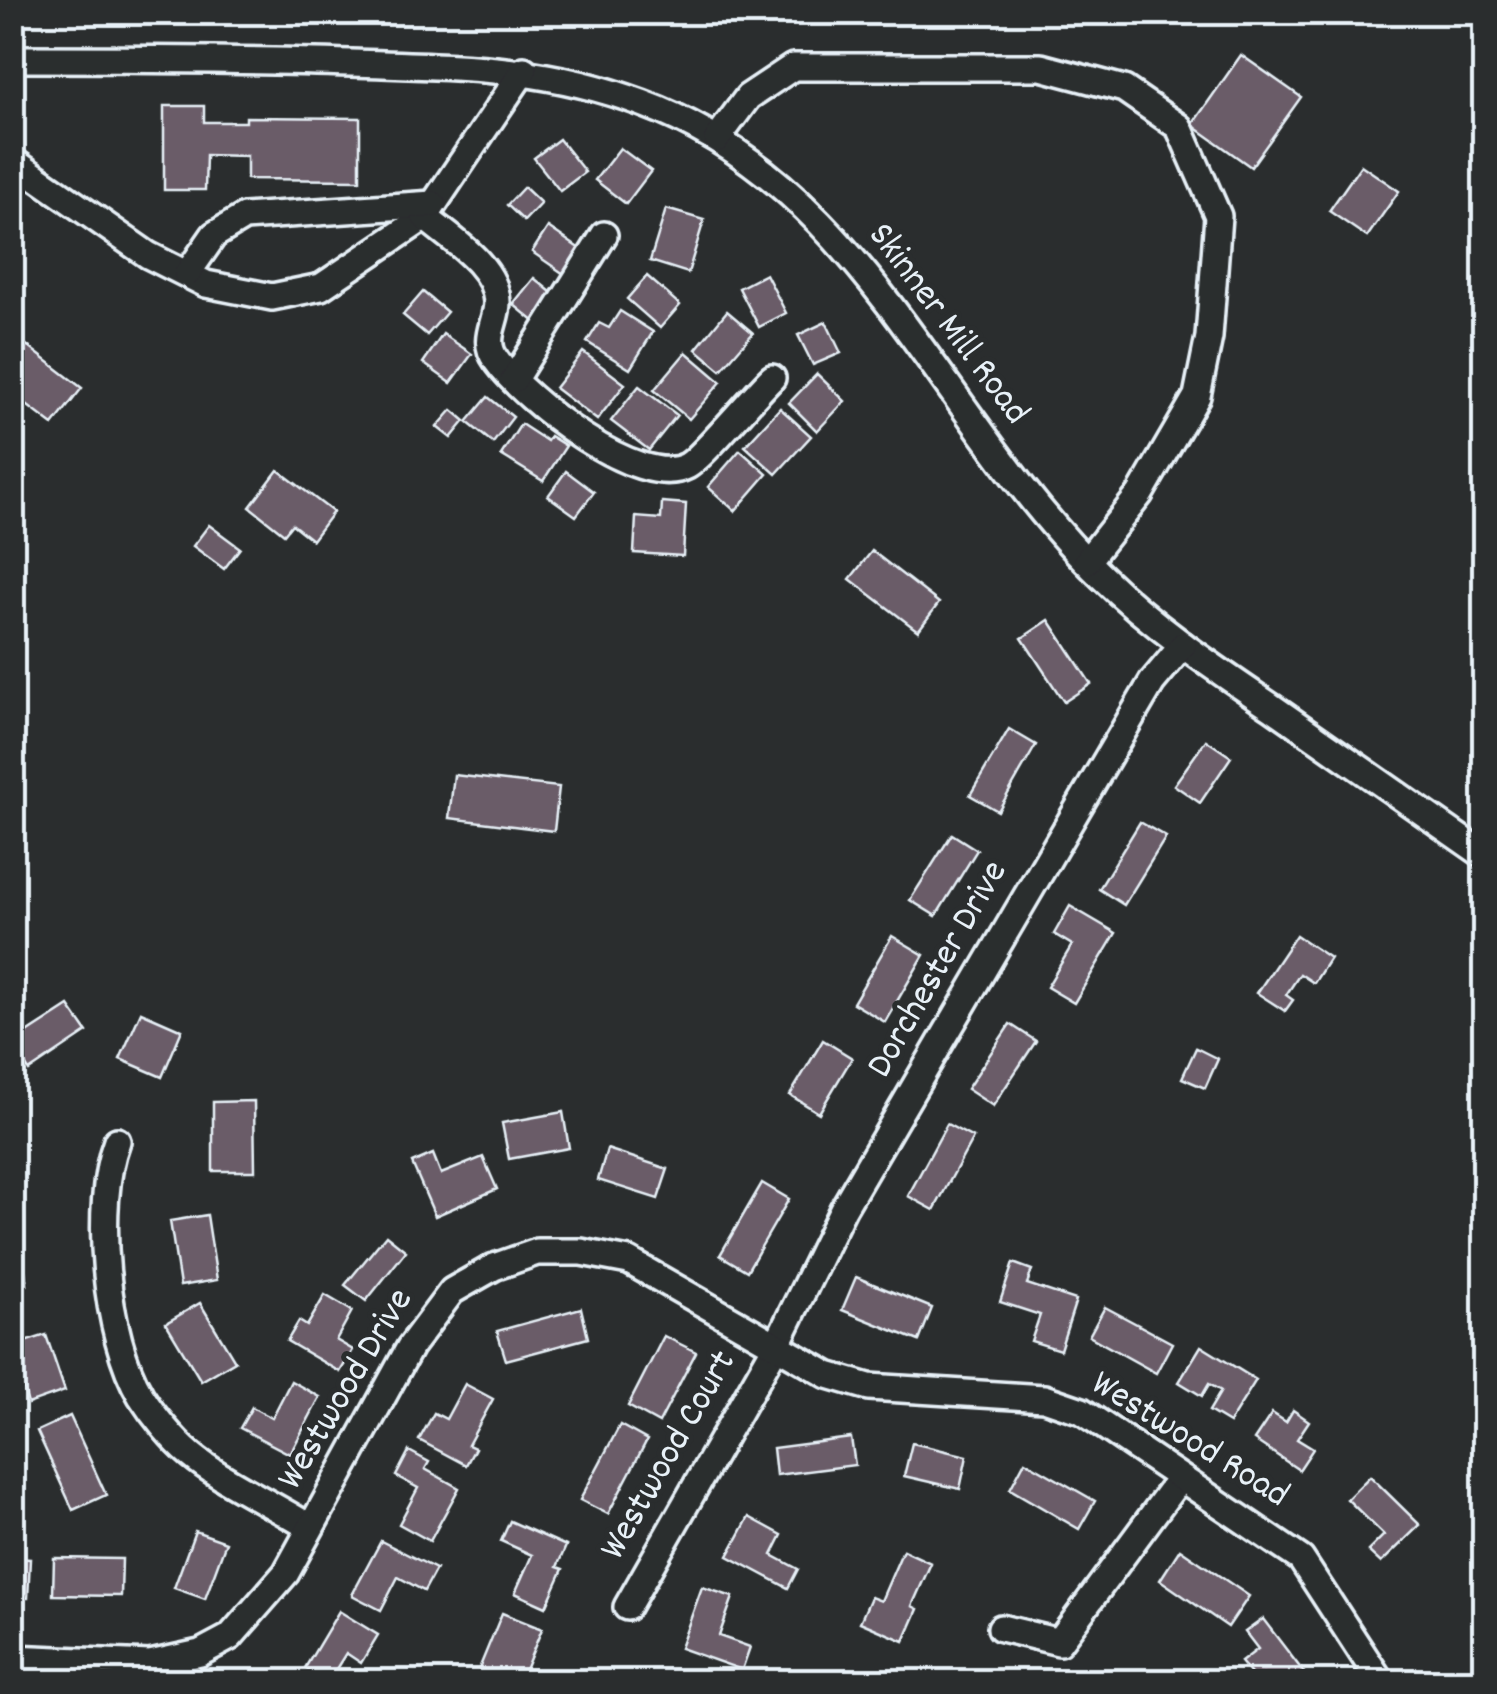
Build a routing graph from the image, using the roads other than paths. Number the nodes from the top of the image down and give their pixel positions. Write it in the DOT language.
graph roads {
  1 [pos="12,59"];
  2 [pos="524,70"];
  3 [pos="717,139"];
  4 [pos="12,160"];
  5 [pos="429,210"];
  6 [pos="604,235"];
  7 [pos="187,274"];
  8 [pos="772,378"];
  9 [pos="514,379"];
  10 [pos="1087,562"];
  11 [pos="1182,645"];
  12 [pos="1484,855"];
  13 [pos="117,1142"];
  14 [pos="778,1342"];
  15 [pos="1180,1478"];
  16 [pos="309,1526"];
  17 [pos="626,1607"];
  18 [pos="1002,1628"];
  19 [pos="12,1658"];
  20 [pos="1381,1682"];
  1 -- 2 [label="street, Skinner Mill Road"];
  2 -- 3 [label="street, Skinner Mill Road"];
  2 -- 5 [label="street"];
  3 -- 10 [label="street, Skinner Mill Road"];
  3 -- 10 [label="street"];
  4 -- 7 [label="street"];
  5 -- 7 [label="street"];
  5 -- 7 [label="street"];
  5 -- 9 [label="street"];
  6 -- 9 [label="street"];
  8 -- 9 [label="street"];
  10 -- 11 [label="street, Skinner Mill Road"];
  11 -- 12 [label="street, Skinner Mill Road"];
  11 -- 14 [label="street, Dorchester Drive"];
  13 -- 16 [label="street"];
  14 -- 15 [label="street, Westwood Road"];
  14 -- 16 [label="street, Westwood Drive"];
  14 -- 17 [label="street, Westwood Court"];
  15 -- 18 [label="street"];
  15 -- 20 [label="street, Westwood Road"];
  16 -- 19 [label="street, Westwood Drive"];
}
